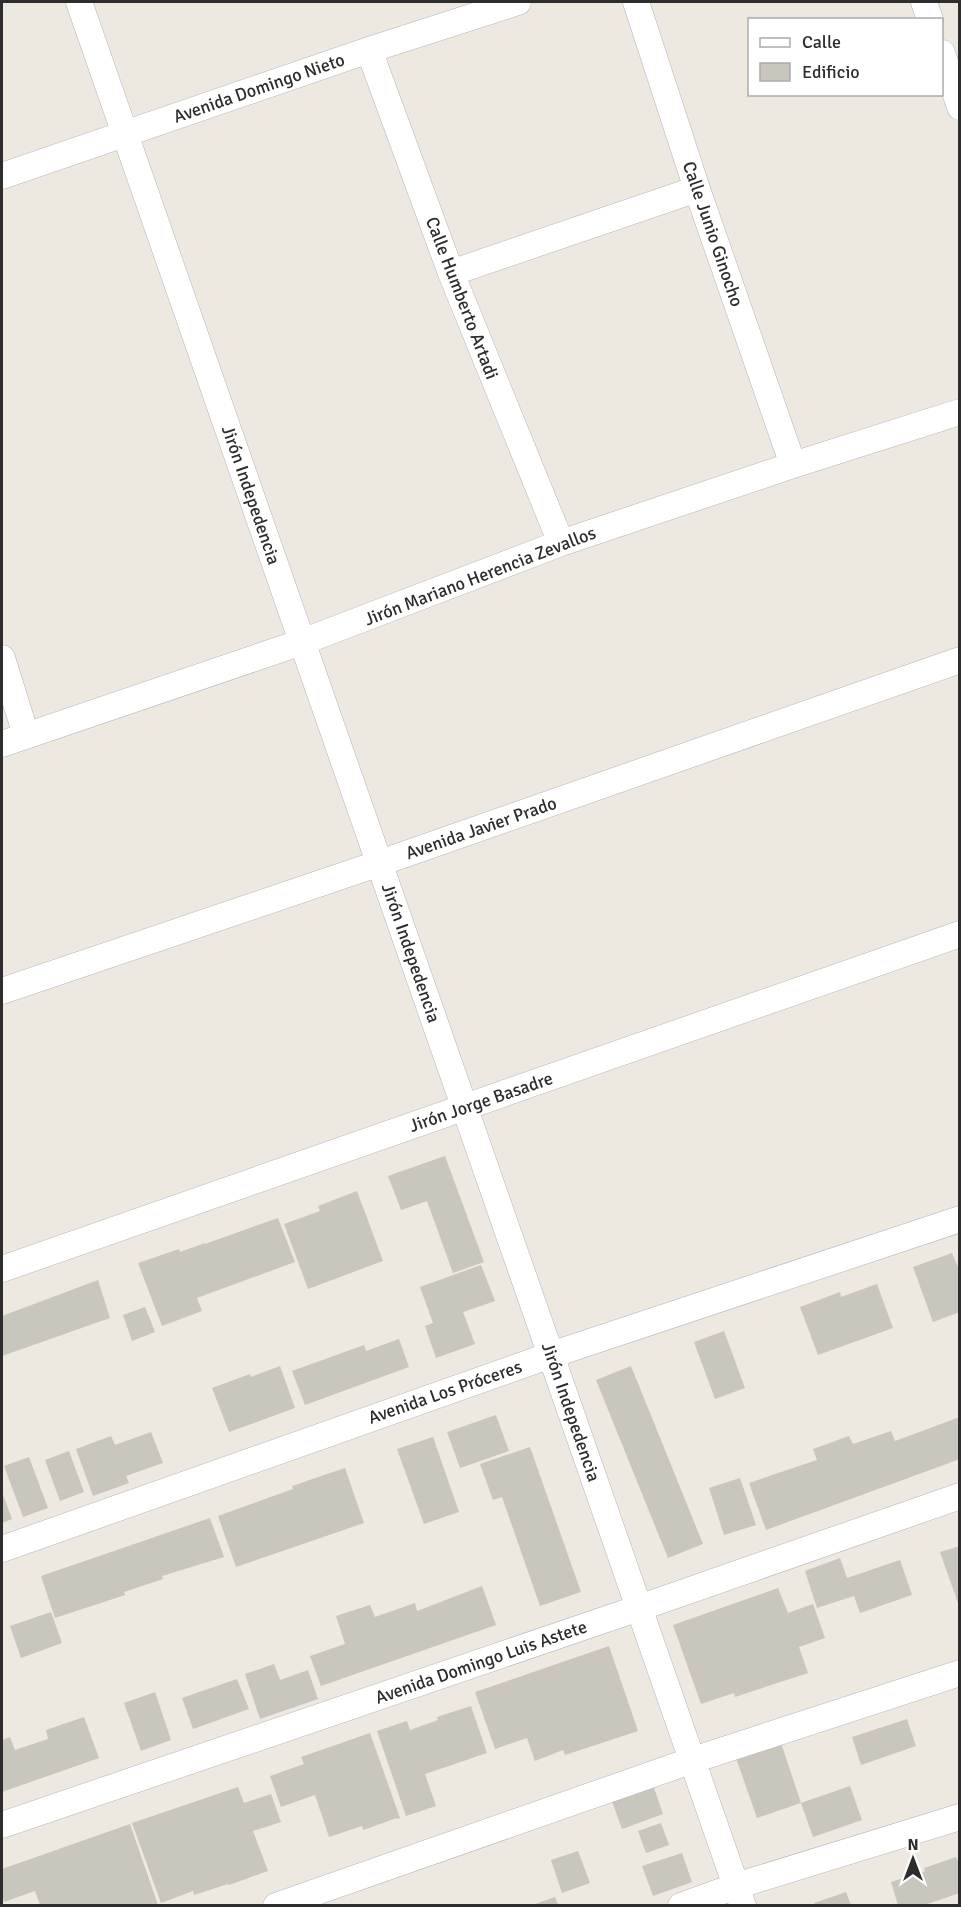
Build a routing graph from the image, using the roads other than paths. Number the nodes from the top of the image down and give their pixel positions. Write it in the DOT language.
graph roads {
  1 [pos="79,2"];
  2 [pos="518,2"];
  3 [pos="636,2"];
  4 [pos="924,2"];
  5 [pos="929,18"];
  6 [pos="369,50"];
  7 [pos="943,56"];
  8 [pos="960,107"];
  9 [pos="125,134"];
  10 [pos="2,176"];
  11 [pos="697,189"];
  12 [pos="451,273"];
  13 [pos="960,412"];
  14 [pos="793,465"];
  15 [pos="561,543"];
  16 [pos="303,642"];
  17 [pos="2,658"];
  18 [pos="960,660"];
  19 [pos="26,735"];
  20 [pos="2,744"];
  21 [pos="380,863"];
  22 [pos="960,934"];
  23 [pos="2,991"];
  24 [pos="465,1108"];
  25 [pos="960,1219"];
  26 [pos="2,1269"];
  27 [pos="551,1355"];
  28 [pos="960,1496"];
  29 [pos="2,1549"];
  30 [pos="639,1608"];
  31 [pos="960,1673"];
  32 [pos="693,1760"];
  33 [pos="960,1817"];
  34 [pos="2,1825"];
  35 [pos="740,1896"];
  36 [pos="276,1905"];
  37 [pos="681,1905"];
  1 -- 9 [label="street, Jirón Indepedencia"];
  2 -- 6 [label="street, Avenida Domingo Nieto"];
  3 -- 11 [label="street, Calle Junio Ginocho"];
  4 -- 5 [label="street"];
  6 -- 9 [label="street, Avenida Domingo Nieto"];
  6 -- 12 [label="street, Calle Humberto Artadi"];
  7 -- 8 [label="street"];
  9 -- 10 [label="street, Avenida Domingo Nieto"];
  9 -- 16 [label="street, Jirón Indepedencia"];
  11 -- 12 [label="street"];
  11 -- 14 [label="street, Calle Junio Ginocho"];
  12 -- 15 [label="street, Calle Humberto Artadi"];
  13 -- 14 [label="street, Jirón Mariano Herencia Zevallos"];
  14 -- 15 [label="street, Jirón Mariano Herencia Zevallos"];
  15 -- 16 [label="street, Jirón Mariano Herencia Zevallos"];
  16 -- 19 [label="street, Jirón Mariano Herencia Zevallos"];
  16 -- 21 [label="street, Jirón Indepedencia"];
  17 -- 19 [label="street"];
  18 -- 21 [label="street, Avenida Javier Prado"];
  19 -- 20 [label="street, Jirón Mariano Herencia Zevallos"];
  21 -- 23 [label="street, Avenida Javier Prado"];
  21 -- 24 [label="street, Jirón Indepedencia"];
  22 -- 24 [label="street, Jirón Jorge Basadre"];
  24 -- 26 [label="street, Jirón Jorge Basadre"];
  24 -- 27 [label="street, Jirón Indepedencia"];
  25 -- 27 [label="street, Avenida Los Próceres"];
  27 -- 29 [label="street, Avenida Los Próceres"];
  27 -- 30 [label="street, Jirón Indepedencia"];
  28 -- 30 [label="street, Avenida Domingo Luis Astete"];
  30 -- 32 [label="street, Jirón Indepedencia"];
  30 -- 34 [label="street, Avenida Domingo Luis Astete"];
  31 -- 32 [label="street"];
  32 -- 35 [label="street, Jirón Indepedencia"];
  32 -- 36 [label="street"];
  33 -- 35 [label="street"];
  35 -- 37 [label="street"];
}
